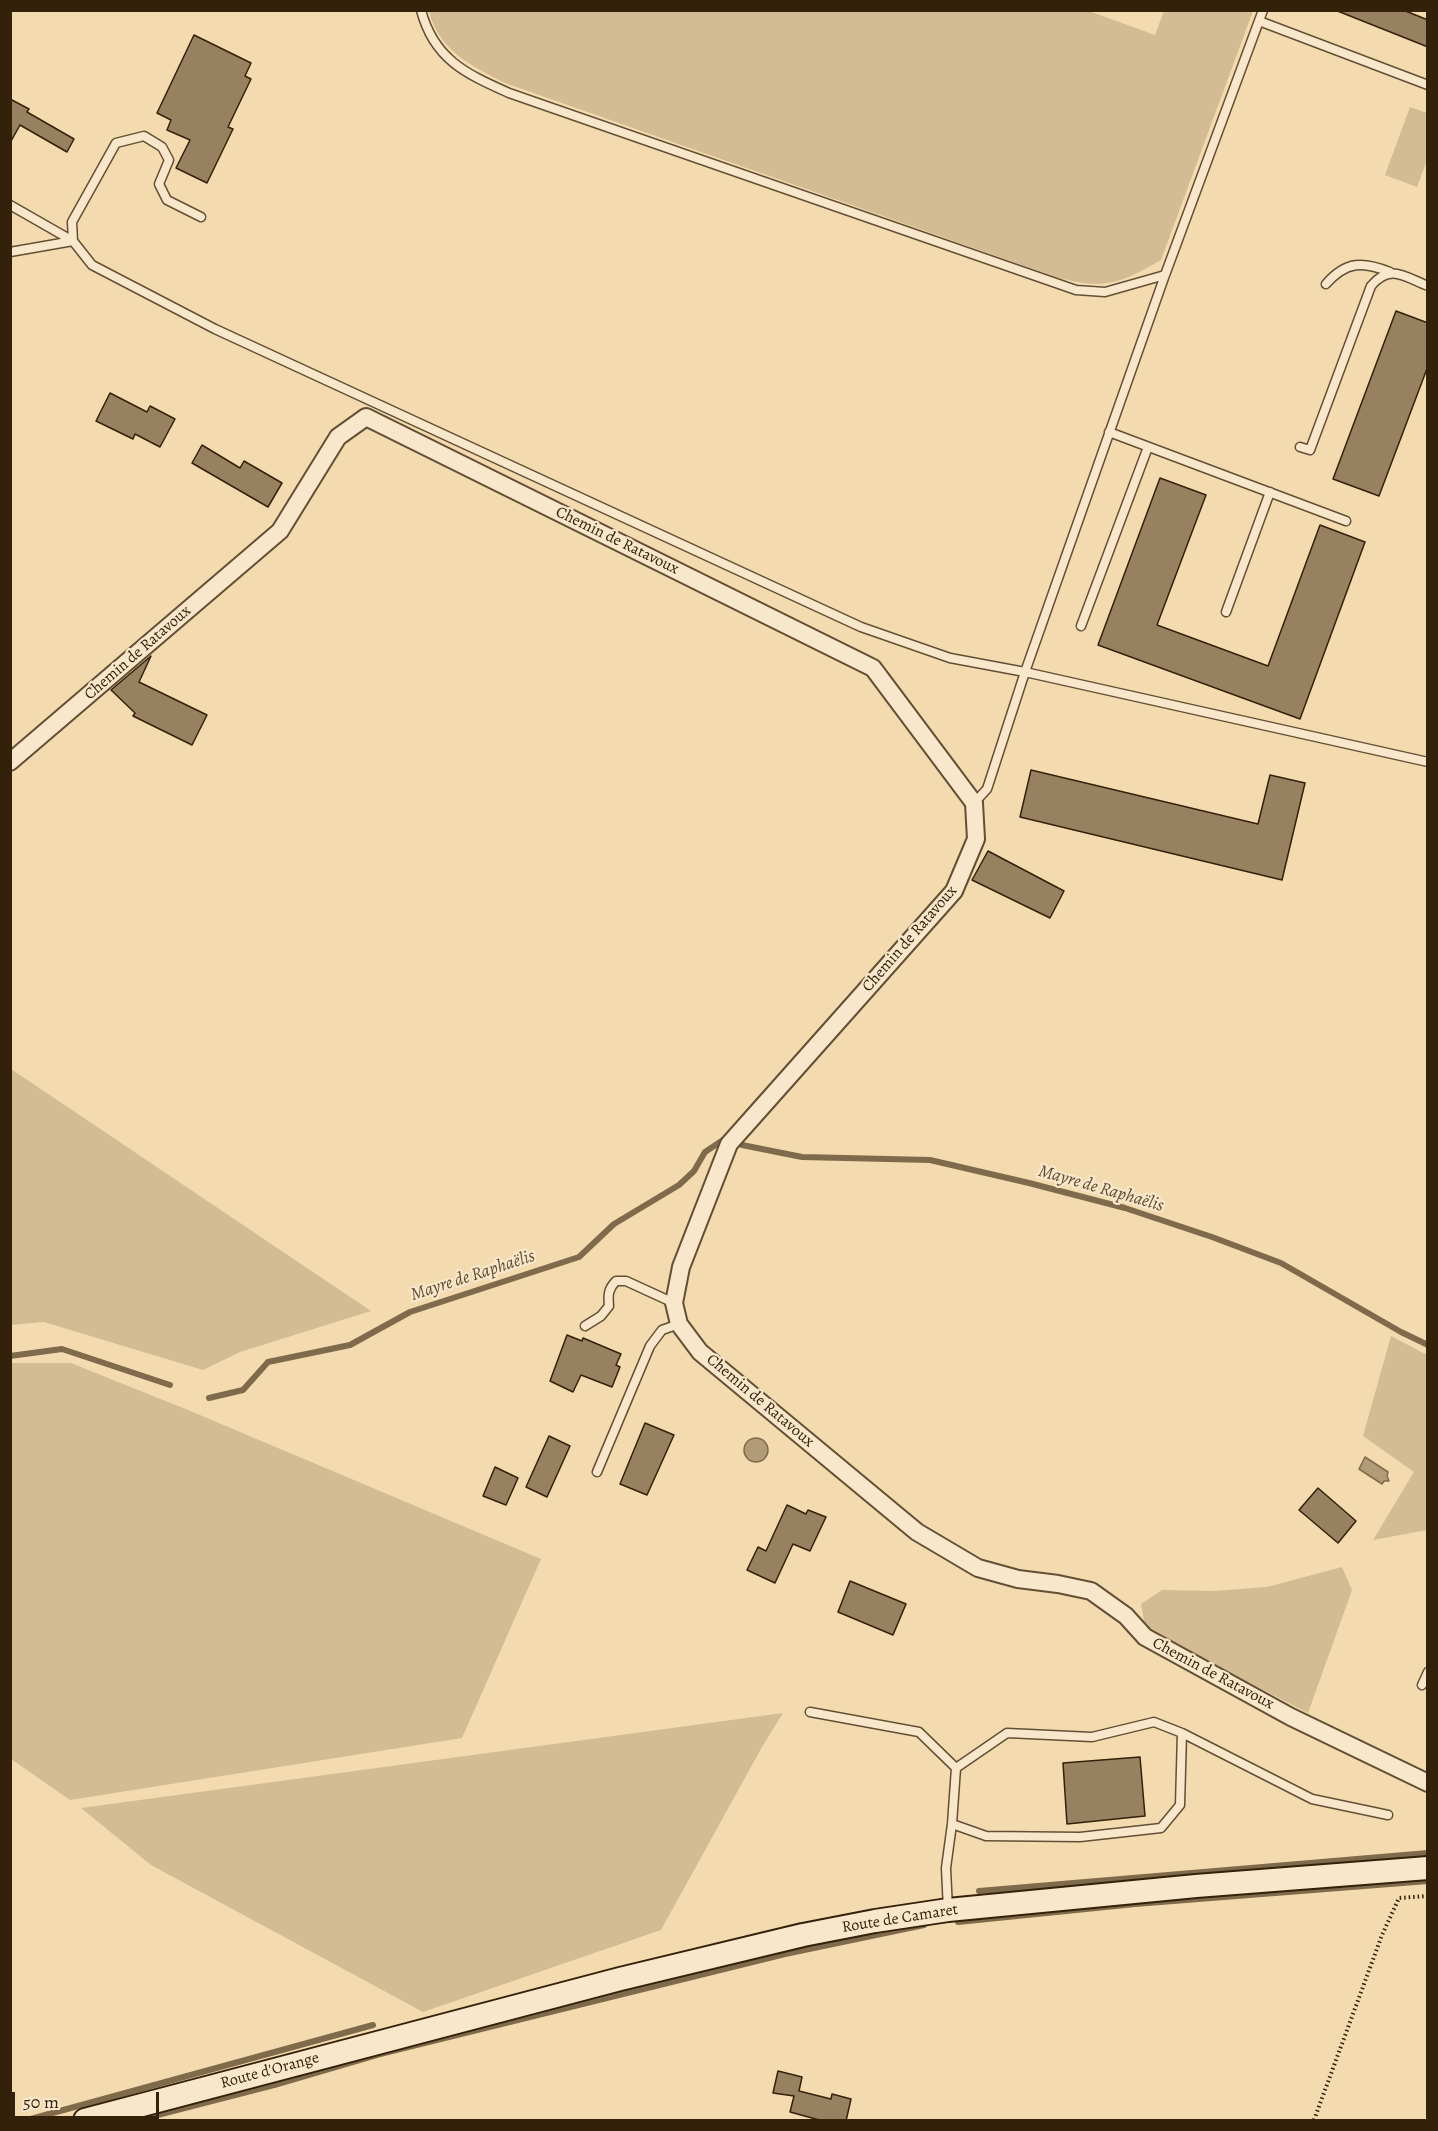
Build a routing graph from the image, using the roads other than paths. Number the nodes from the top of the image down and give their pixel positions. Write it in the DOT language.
graph roads {
  1 [pos="421,10"];
  2 [pos="1263,10"];
  3 [pos="1259,21"];
  4 [pos="1428,85"];
  5 [pos="10,205"];
  6 [pos="201,217"];
  7 [pos="73,241"];
  8 [pos="10,252"];
  9 [pos="1396,274"];
  10 [pos="1165,275"];
  11 [pos="1326,284"];
  12 [pos="1428,286"];
  13 [pos="1109,432"];
  14 [pos="1148,447"];
  15 [pos="1300,447"];
  16 [pos="1270,492"];
  17 [pos="1346,521"];
  18 [pos="1226,612"];
  19 [pos="1081,626"];
  20 [pos="1025,672"];
  21 [pos="10,762"];
  22 [pos="1428,762"];
  23 [pos="974,802"];
  24 [pos="674,1303"];
  25 [pos="678,1324"];
  26 [pos="585,1326"];
  27 [pos="597,1472"];
  28 [pos="1428,1672"];
  29 [pos="1422,1685"];
  30 [pos="810,1712"];
  31 [pos="1182,1733"];
  32 [pos="956,1768"];
  33 [pos="1428,1783"];
  34 [pos="1388,1815"];
  35 [pos="952,1824"];
  36 [pos="1428,1868"];
  37 [pos="948,1910"];
  38 [pos="385,2041"];
  39 [pos="85,2121"];
  1 -- 10 [label="lane"];
  2 -- 3 [label="lane"];
  3 -- 4 [label="lane"];
  3 -- 10 [label="lane"];
  5 -- 7 [label="lane"];
  6 -- 7 [label="lane"];
  7 -- 8 [label="lane"];
  7 -- 20 [label="lane"];
  9 -- 11 [label="lane"];
  9 -- 12 [label="lane"];
  9 -- 15 [label="lane"];
  10 -- 13 [label="lane"];
  13 -- 14 [label="lane"];
  13 -- 20 [label="lane"];
  14 -- 16 [label="lane"];
  14 -- 19 [label="lane"];
  16 -- 17 [label="lane"];
  16 -- 18 [label="lane"];
  20 -- 22 [label="lane"];
  20 -- 23 [label="lane"];
  21 -- 23 [label="street, Chemin de Ratavoux"];
  23 -- 24 [label="street, Chemin de Ratavoux"];
  24 -- 25 [label="street, Chemin de Ratavoux"];
  24 -- 26 [label="lane"];
  25 -- 27 [label="lane"];
  25 -- 33 [label="street, Chemin de Ratavoux"];
  28 -- 29 [label="lane"];
  30 -- 32 [label="lane"];
  31 -- 32 [label="lane"];
  31 -- 34 [label="lane"];
  31 -- 35 [label="lane"];
  32 -- 35 [label="lane"];
  35 -- 37 [label="lane"];
  36 -- 37 [label="main road, Route de Camaret"];
  37 -- 38 [label="main road, Route de Camaret"];
  38 -- 39 [label="main road, Route d'Orange"];
}
